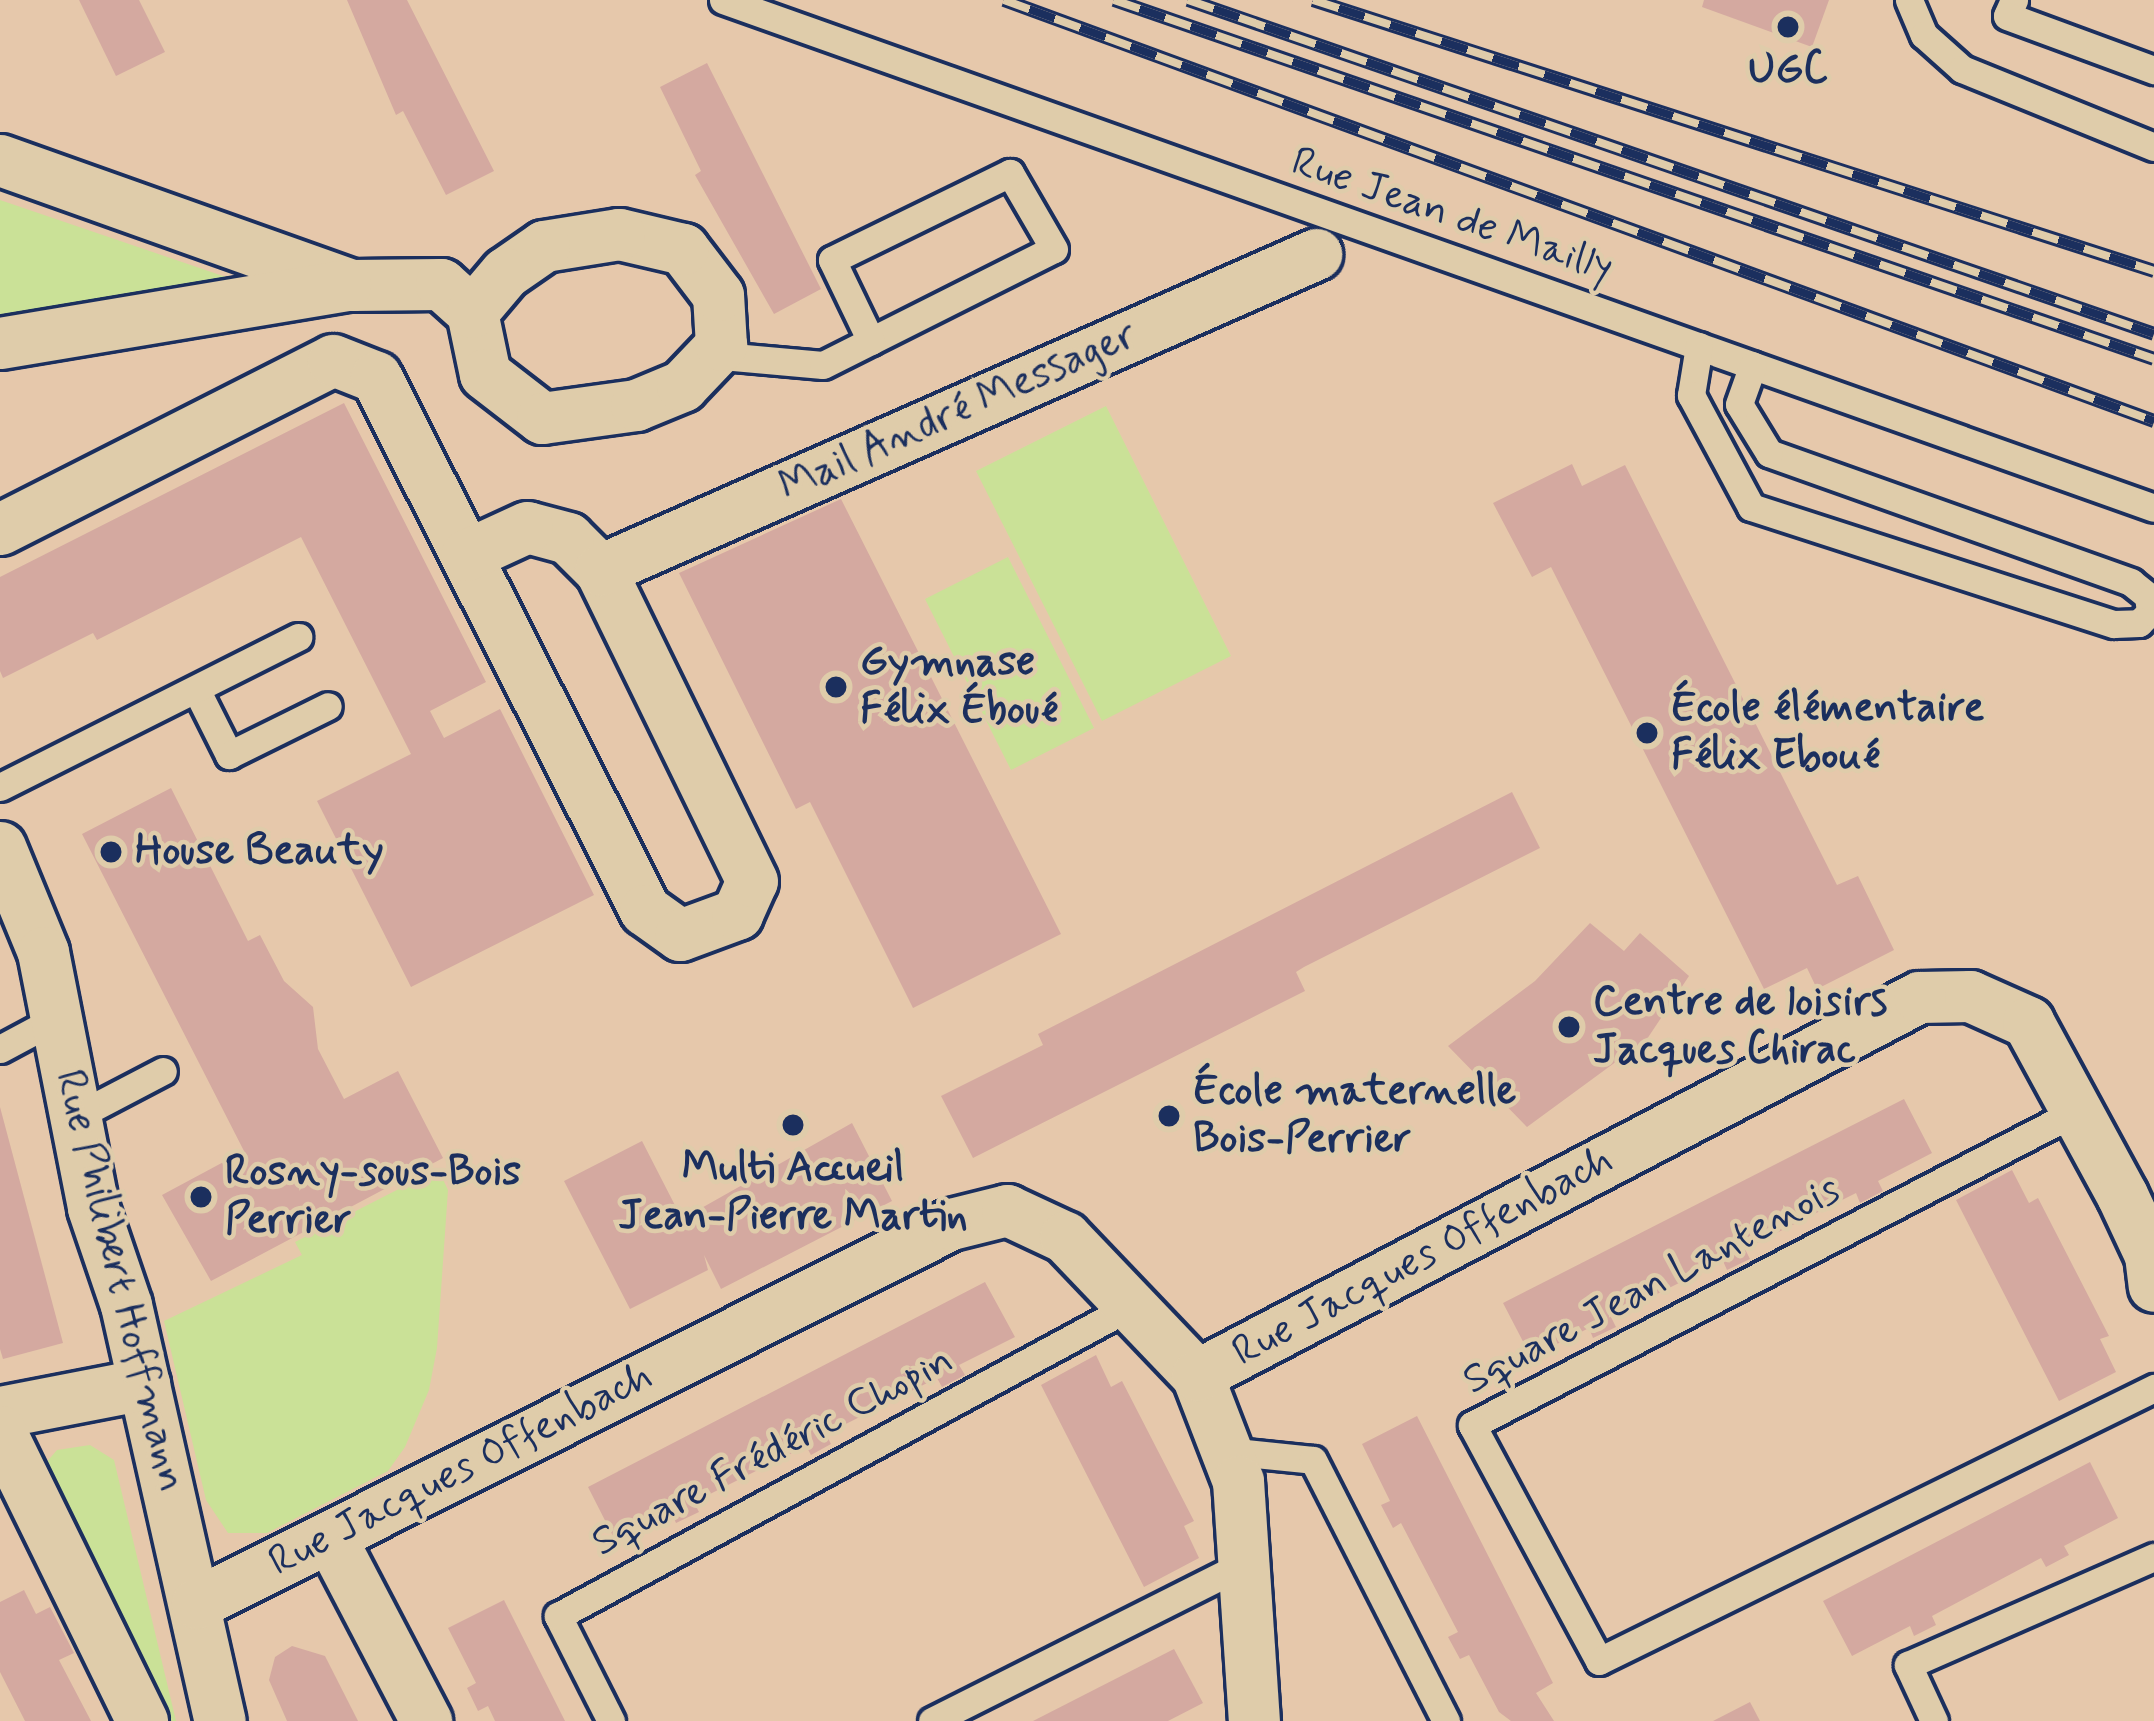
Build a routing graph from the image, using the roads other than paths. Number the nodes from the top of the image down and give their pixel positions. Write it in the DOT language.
graph roads {
  1 [pos="723,0"];
  2 [pos="1909,0"];
  3 [pos="2014,0"];
  4 [pos="2154,70"];
  5 [pos="2154,147"];
  6 [pos="0,160"];
  7 [pos="1316,254"];
  8 [pos="351,285"];
  9 [pos="472,312"];
  10 [pos="871,341"];
  11 [pos="0,343"];
  12 [pos="1699,346"];
  13 [pos="711,355"];
  14 [pos="1753,365"];
  15 [pos="2154,508"];
  16 [pos="0,529"];
  17 [pos="466,555"];
  18 [pos="600,570"];
  19 [pos="2152,614"];
  20 [pos="298,637"];
  21 [pos="196,688"];
  22 [pos="328,706"];
  23 [pos="0,787"];
  24 [pos="0,848"];
  25 [pos="56,1019"];
  26 [pos="0,1048"];
  27 [pos="163,1071"];
  28 [pos="2079,1110"];
  29 [pos="76,1117"];
  30 [pos="2138,1186"];
  31 [pos="2154,1286"];
  32 [pos="1131,1306"];
  33 [pos="1197,1375"];
  34 [pos="144,1384"];
  35 [pos="2154,1388"];
  36 [pos="0,1412"];
  37 [pos="0,1431"];
  38 [pos="1226,1451"];
  39 [pos="330,1537"];
  40 [pos="2154,1557"];
  41 [pos="1248,1562"];
  42 [pos="197,1603"];
  43 [pos="142,1721"];
  44 [pos="220,1721"];
  45 [pos="426,1721"];
  46 [pos="611,1721"];
  47 [pos="932,1721"];
  48 [pos="1254,1721"];
  49 [pos="1446,1721"];
  50 [pos="1934,1721"];
  1 -- 12 [label="lane, Rue Jean de Mailly"];
  2 -- 5 [label="lane"];
  3 -- 4 [label="lane"];
  6 -- 8 [label="street"];
  7 -- 18 [label="street, Mail André Messager"];
  8 -- 9 [label="street"];
  8 -- 11 [label="street"];
  9 -- 13 [label="street"];
  9 -- 13 [label="street"];
  10 -- 10 [label="lane"];
  10 -- 13 [label="lane"];
  12 -- 14 [label="lane, Rue Jean de Mailly"];
  12 -- 19 [label="lane"];
  14 -- 15 [label="lane, Rue Jean de Mailly"];
  14 -- 19 [label="lane"];
  16 -- 17 [label="street"];
  17 -- 18 [label="street"];
  17 -- 18 [label="street"];
  20 -- 21 [label="lane"];
  21 -- 22 [label="lane"];
  21 -- 23 [label="lane"];
  24 -- 25 [label="street, Rue Philibert Hoffmann"];
  25 -- 26 [label="lane"];
  25 -- 29 [label="street, Rue Philibert Hoffmann"];
  27 -- 29 [label="lane"];
  28 -- 30 [label="street, Rue Jacques Offenbach"];
  28 -- 33 [label="street, Rue Jacques Offenbach"];
  28 -- 35 [label="lane, Square Jean Lantenois"];
  29 -- 34 [label="street, Rue Philibert Hoffmann"];
  30 -- 31 [label="street, Rue Jacques Offenbach"];
  32 -- 33 [label="street, Rue Jacques Offenbach"];
  32 -- 39 [label="street, Rue Jacques Offenbach"];
  32 -- 46 [label="lane, Square Frédéric Chopin"];
  33 -- 38 [label="street"];
  34 -- 36 [label="street"];
  34 -- 42 [label="street, Rue Philibert Hoffmann"];
  37 -- 43 [label="street"];
  38 -- 41 [label="street"];
  38 -- 49 [label="lane"];
  39 -- 42 [label="street, Rue Jacques Offenbach"];
  39 -- 45 [label="street"];
  40 -- 50 [label="lane"];
  41 -- 47 [label="lane"];
  41 -- 48 [label="street"];
  42 -- 44 [label="street, Rue Philibert Hoffmann"];
}
